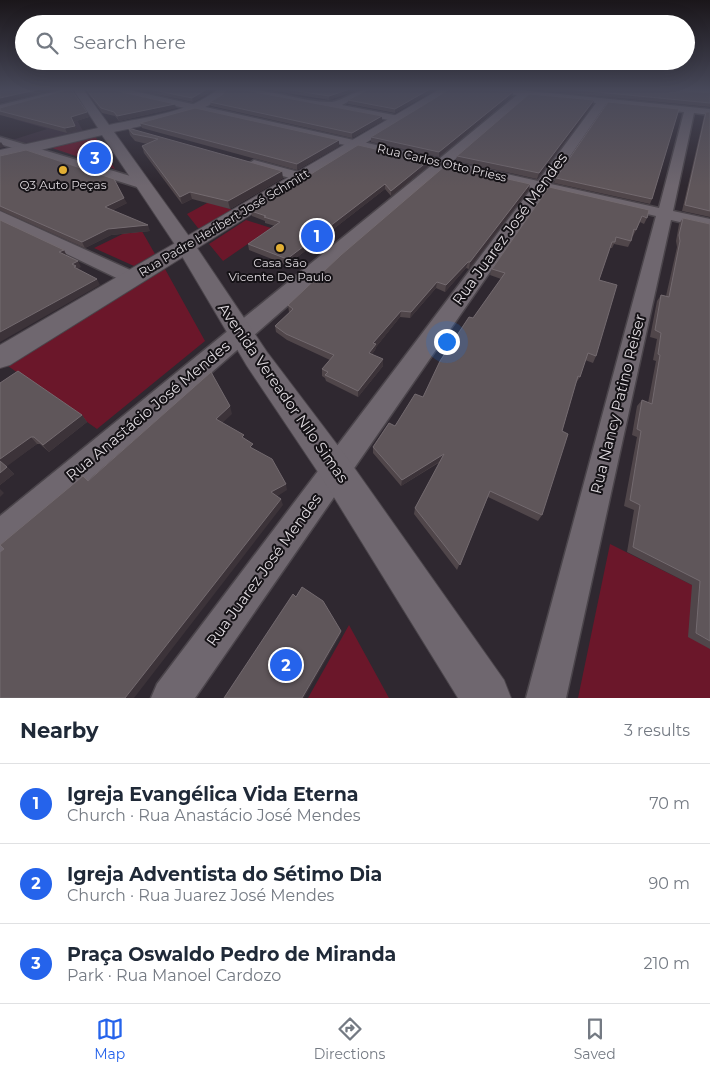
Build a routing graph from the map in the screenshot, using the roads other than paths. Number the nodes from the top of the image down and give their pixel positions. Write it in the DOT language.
graph roads {
  1 [pos="108,122"];
  2 [pos="138,122"];
  3 [pos="260,122"];
  4 [pos="393,122"];
  5 [pos="491,122"];
  6 [pos="588,122"];
  7 [pos="696,122"];
  8 [pos="114,128"];
  9 [pos="141,132"];
  10 [pos="0,140"];
  11 [pos="356,143"];
  12 [pos="30,148"];
  13 [pos="0,155"];
  14 [pos="246,162"];
  15 [pos="442,163"];
  16 [pos="301,177"];
  17 [pos="142,184"];
  18 [pos="541,186"];
  19 [pos="665,214"];
  20 [pos="0,216"];
  21 [pos="710,224"];
  22 [pos="186,246"];
  23 [pos="132,278"];
  24 [pos="241,333"];
  25 [pos="0,358"];
  26 [pos="336,470"];
  27 [pos="0,536"];
  28 [pos="171,698"];
  29 [pos="486,698"];
  30 [pos="546,698"];
  1 -- 8 [label="main road, Avenida Vereador Nilo Simas"];
  2 -- 8 [label="main road"];
  3 -- 11 [label="street, Rua Carlos Otto Priess"];
  4 -- 11 [label="main road, Rua Padre Heribert José Schmitt"];
  5 -- 15 [label="street, Rua Anastácio José Mendes"];
  6 -- 18 [label="street, Rua Juarez José Mendes"];
  7 -- 19 [label="street, Rua Nancy Patino Reiser"];
  8 -- 9 [label="street"];
  8 -- 12 [label="main road"];
  8 -- 17 [label="main road, Avenida Vereador Nilo Simas"];
  10 -- 12 [label="street"];
  11 -- 15 [label="street, Rua Carlos Otto Priess"];
  11 -- 16 [label="main road, Rua Padre Heribert José Schmitt"];
  12 -- 13 [label="main road"];
  12 -- 17 [label="street"];
  14 -- 16 [label="street"];
  15 -- 18 [label="street, Rua Carlos Otto Priess"];
  15 -- 24 [label="street, Rua Anastácio José Mendes"];
  16 -- 22 [label="main road, Rua Padre Heribert José Schmitt"];
  17 -- 22 [label="main road, Avenida Vereador Nilo Simas"];
  18 -- 19 [label="street, Rua Carlos Otto Priess"];
  18 -- 26 [label="street, Rua Juarez José Mendes"];
  19 -- 21 [label="street, Rua Carlos Otto Priess"];
  19 -- 30 [label="street, Rua Nancy Patino Reiser"];
  20 -- 23 [label="street"];
  22 -- 23 [label="main road, Rua Padre Heribert José Schmitt"];
  22 -- 24 [label="main road, Avenida Vereador Nilo Simas"];
  23 -- 25 [label="main road, Rua Padre Heribert José Schmitt"];
  24 -- 26 [label="main road, Avenida Vereador Nilo Simas"];
  24 -- 27 [label="street, Rua Anastácio José Mendes"];
  26 -- 28 [label="street, Rua Juarez José Mendes"];
  26 -- 29 [label="main road, Avenida Vereador Nilo Simas"];
}
